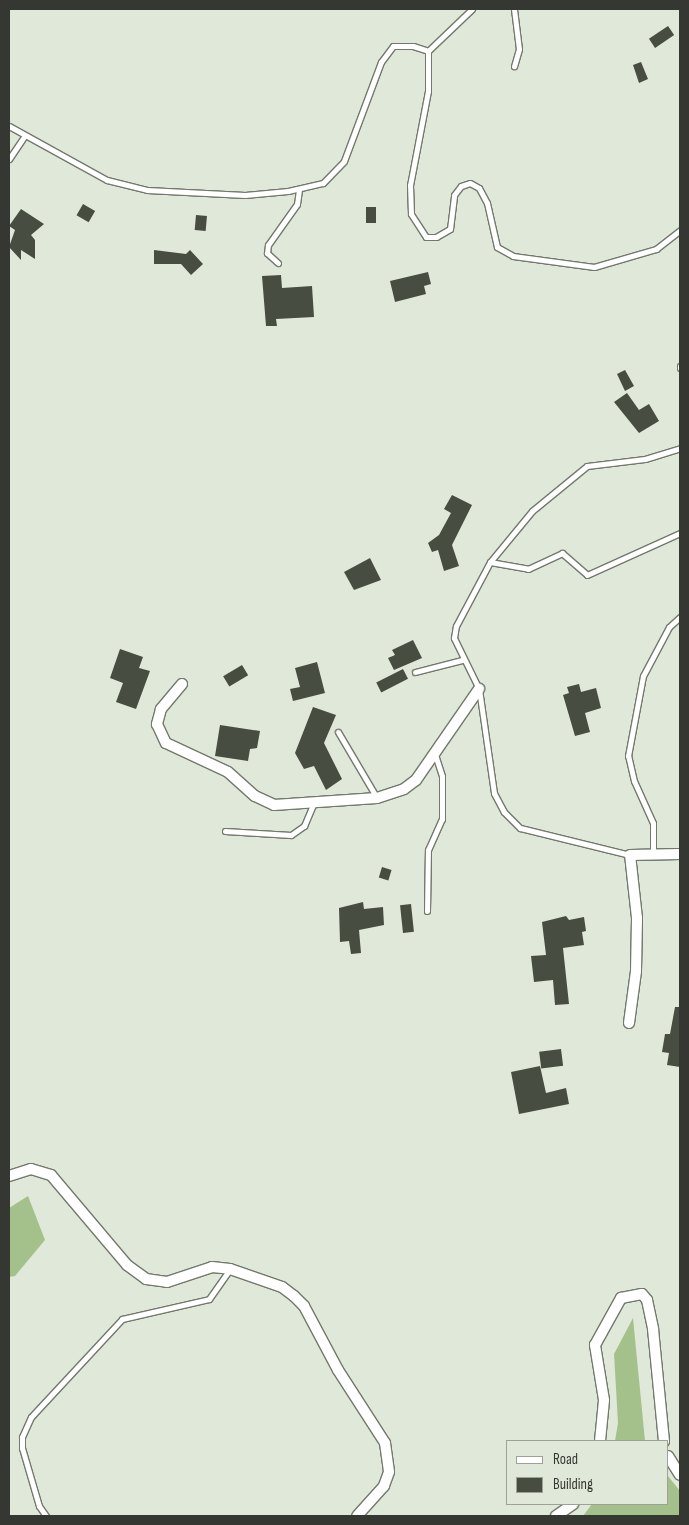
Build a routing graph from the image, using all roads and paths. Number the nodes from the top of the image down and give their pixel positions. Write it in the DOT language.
graph roads {
  1 [pos="473,9"];
  2 [pos="514,9"];
  3 [pos="428,51"];
  4 [pos="514,66"];
  5 [pos="9,126"];
  6 [pos="24,137"];
  7 [pos="9,159"];
  8 [pos="300,188"];
  9 [pos="680,230"];
  10 [pos="278,263"];
  11 [pos="680,448"];
  12 [pos="680,534"];
  13 [pos="490,562"];
  14 [pos="680,617"];
  15 [pos="462,660"];
  16 [pos="415,672"];
  17 [pos="182,684"];
  18 [pos="479,689"];
  19 [pos="338,732"];
  20 [pos="434,752"];
  21 [pos="377,798"];
  22 [pos="314,802"];
  23 [pos="225,831"];
  24 [pos="680,854"];
  25 [pos="630,855"];
  26 [pos="653,856"];
  27 [pos="427,911"];
  28 [pos="629,1023"];
  29 [pos="9,1176"];
  30 [pos="230,1269"];
  31 [pos="600,1440"];
  32 [pos="664,1440"];
  33 [pos="669,1458"];
  34 [pos="680,1475"];
  35 [pos="572,1505"];
  36 [pos="46,1516"];
  37 [pos="357,1516"];
  38 [pos="556,1516"];
  1 -- 3 [label="lane"];
  2 -- 4 [label="lane"];
  3 -- 8 [label="lane"];
  3 -- 9 [label="lane"];
  5 -- 6 [label="lane"];
  6 -- 7 [label="lane"];
  6 -- 8 [label="lane"];
  8 -- 10 [label="lane"];
  11 -- 13 [label="lane"];
  12 -- 13 [label="lane"];
  13 -- 15 [label="lane"];
  14 -- 26 [label="lane"];
  15 -- 16 [label="lane"];
  15 -- 18 [label="lane"];
  17 -- 22 [label="street"];
  18 -- 20 [label="street"];
  18 -- 25 [label="lane"];
  19 -- 21 [label="lane"];
  20 -- 21 [label="street"];
  20 -- 27 [label="lane"];
  21 -- 22 [label="street"];
  22 -- 23 [label="lane"];
  24 -- 26 [label="street"];
  25 -- 26 [label="street"];
  25 -- 28 [label="street"];
  29 -- 30 [label="street"];
  30 -- 36 [label="lane"];
  30 -- 37 [label="street"];
  31 -- 32 [label="street"];
  33 -- 34 [label="street"];
  35 -- 38 [label="street"];
}
